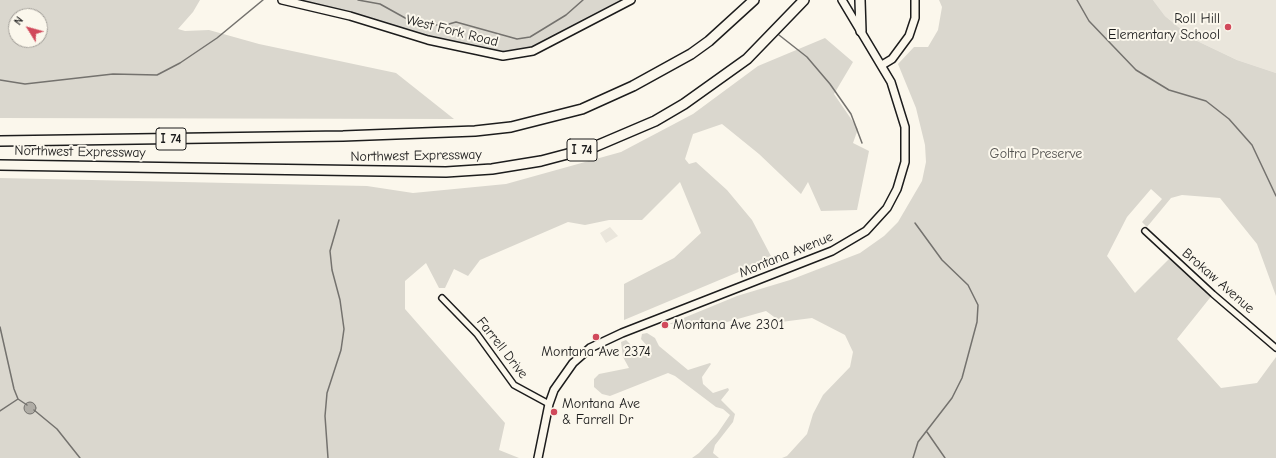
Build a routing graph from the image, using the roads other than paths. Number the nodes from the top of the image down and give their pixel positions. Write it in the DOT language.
graph roads {
  1 [pos="282,0"];
  2 [pos="631,0"];
  3 [pos="754,0"];
  4 [pos="804,0"];
  5 [pos="842,0"];
  6 [pos="860,0"];
  7 [pos="915,0"];
  8 [pos="861,31"];
  9 [pos="882,65"];
  10 [pos="0,141"];
  11 [pos="0,165"];
  12 [pos="1145,231"];
  13 [pos="442,298"];
  14 [pos="1276,348"];
  15 [pos="549,404"];
  16 [pos="538,458"];
  1 -- 2 [label="street, West Fork Road"];
  3 -- 10 [label="highway, Northwest Expressway / I 74"];
  4 -- 11 [label="highway, Northwest Expressway / I 74"];
  5 -- 8 [label="street, Montana Avenue"];
  6 -- 8 [label="highway"];
  7 -- 9 [label="street"];
  8 -- 9 [label="street, Montana Avenue"];
  9 -- 15 [label="street, Montana Avenue"];
  12 -- 14 [label="street, Brokaw Avenue"];
  13 -- 15 [label="street, Farrell Drive"];
  15 -- 16 [label="street, Montana Avenue"];
}
